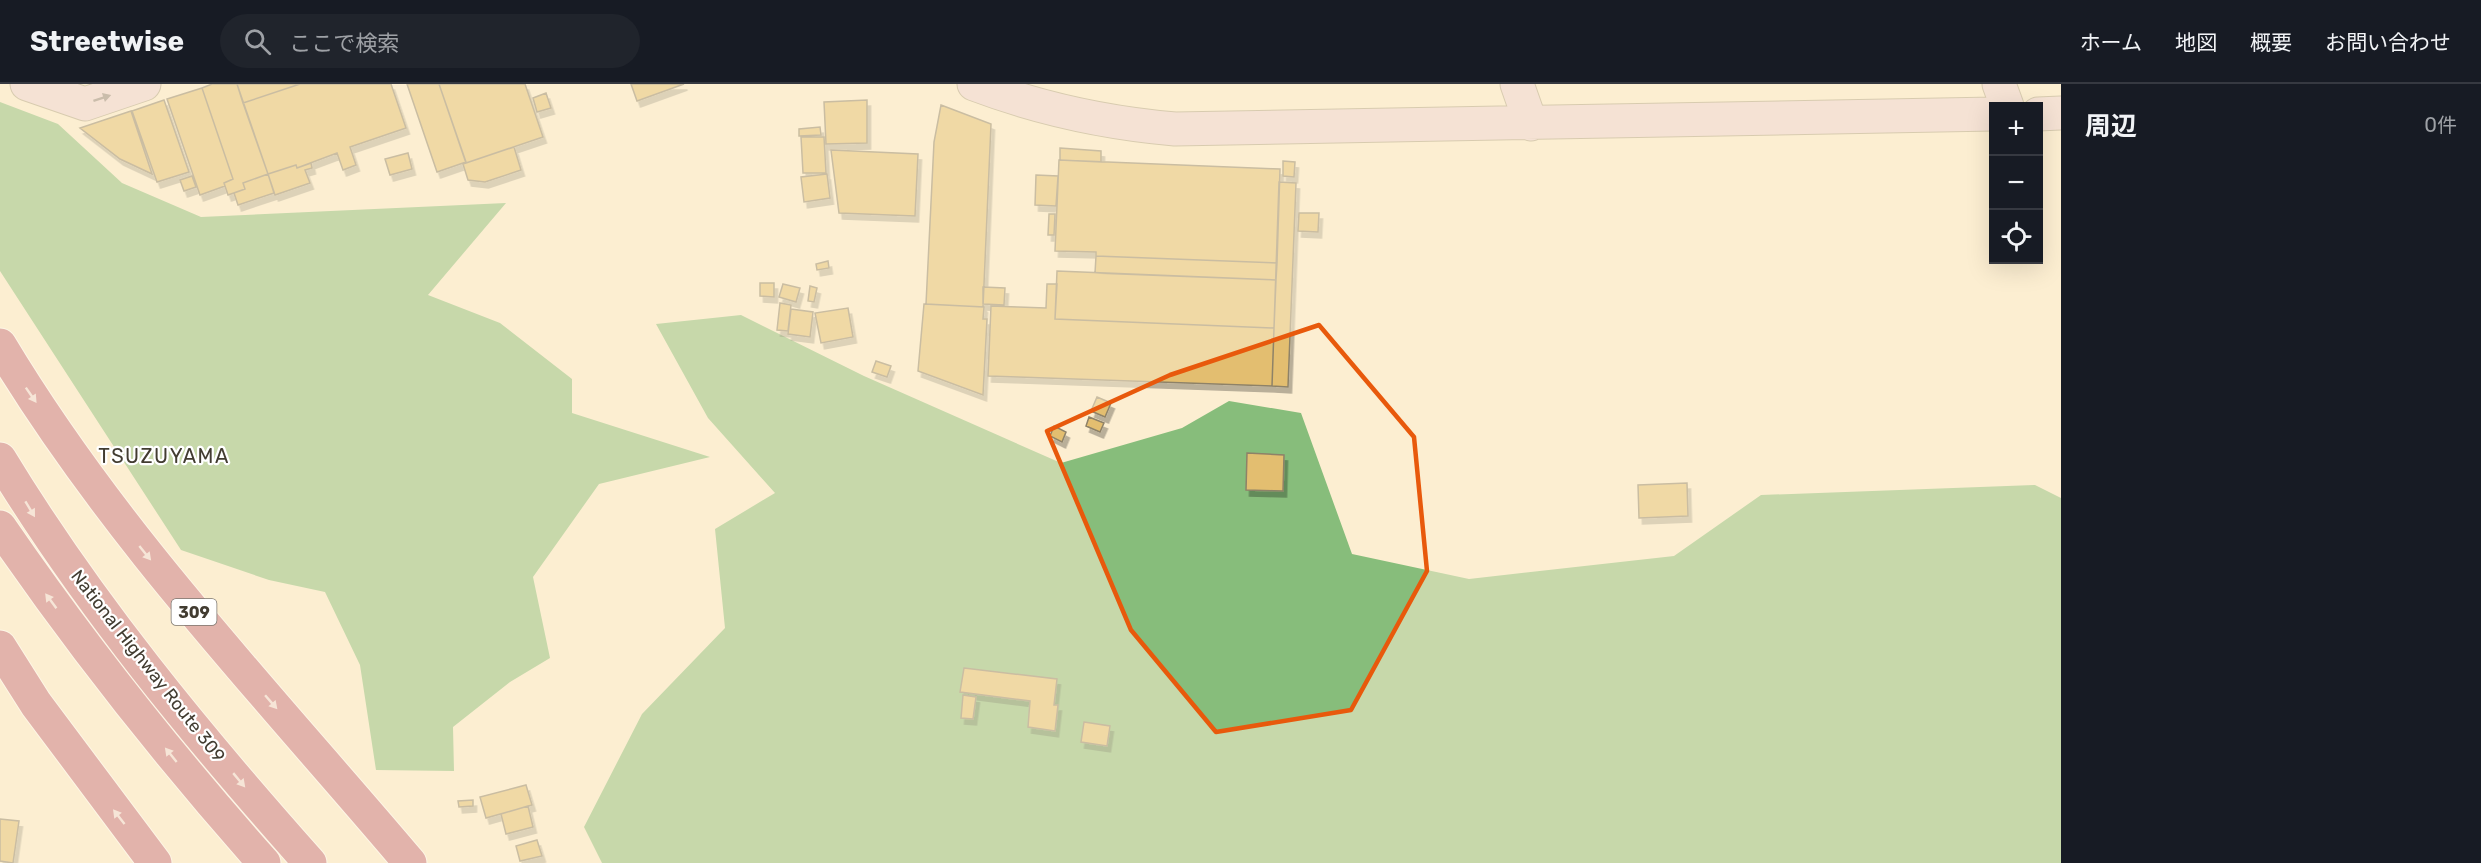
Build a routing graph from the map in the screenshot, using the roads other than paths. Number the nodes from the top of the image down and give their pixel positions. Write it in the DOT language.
graph roads {
  1 [pos="27,84"];
  2 [pos="144,84"];
  3 [pos="974,84"];
  4 [pos="1517,84"];
  5 [pos="1999,84"];
  6 [pos="1051,97"];
  7 [pos="2006,102"];
  8 [pos="2061,113"];
  9 [pos="1989,114"];
  10 [pos="2043,114"];
  11 [pos="1530,124"];
  12 [pos="0,345"];
  13 [pos="0,459"];
  14 [pos="0,527"];
  15 [pos="0,647"];
  16 [pos="155,863"];
  17 [pos="264,863"];
  18 [pos="310,863"];
  19 [pos="410,863"];
  1 -- 2 [label="street, one-way"];
  3 -- 6 [label="street"];
  4 -- 11 [label="street"];
  5 -- 7 [label="street"];
  6 -- 11 [label="street"];
  8 -- 10 [label="street"];
  9 -- 11 [label="street"];
  12 -- 19 [label="highway, 309, one-way"];
  13 -- 18 [label="highway, National Highway Route 309, one-way"];
  17 -- 14 [label="highway, National Highway Route 309, one-way"];
  16 -- 15 [label="highway, one-way"];
}
